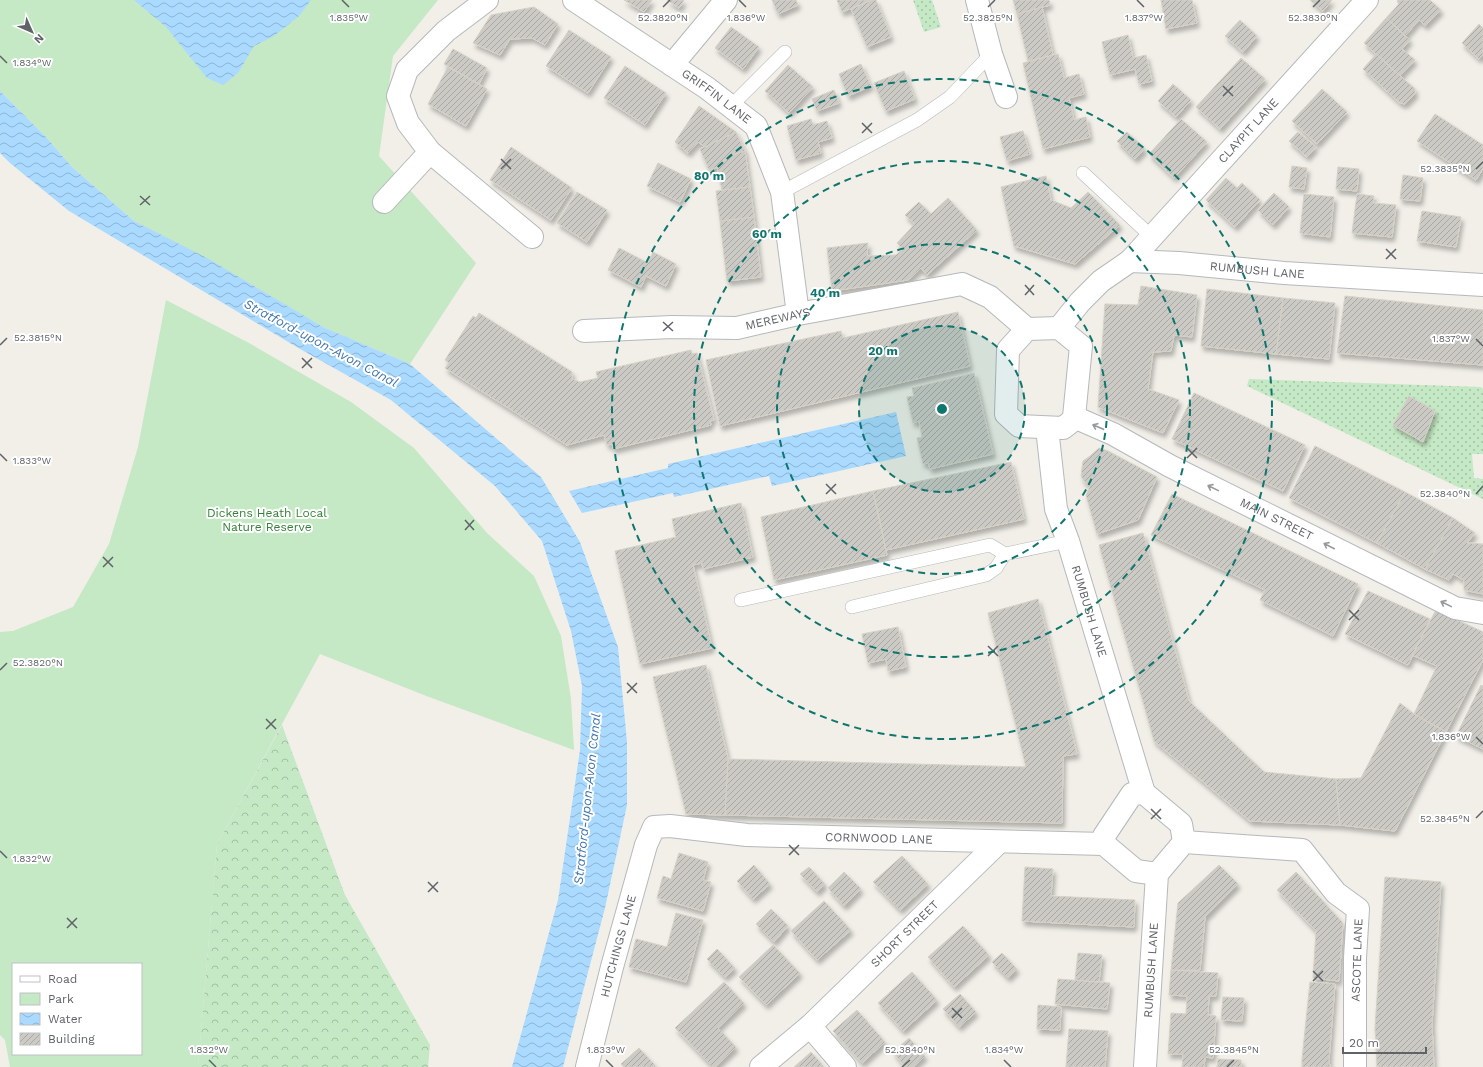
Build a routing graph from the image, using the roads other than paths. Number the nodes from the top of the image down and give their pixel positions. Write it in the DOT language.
graph roads {
  1 [pos="487,0"];
  2 [pos="574,0"];
  3 [pos="726,0"];
  4 [pos="977,0"];
  5 [pos="1367,0"];
  6 [pos="785,52"];
  7 [pos="991,54"];
  8 [pos="672,65"];
  9 [pos="1006,98"];
  10 [pos="731,106"];
  11 [pos="430,152"];
  12 [pos="1084,173"];
  13 [pos="782,192"];
  14 [pos="384,202"];
  15 [pos="532,237"];
  16 [pos="1152,237"];
  17 [pos="1130,261"];
  18 [pos="1483,285"];
  19 [pos="798,314"];
  20 [pos="1059,328"];
  21 [pos="1027,329"];
  22 [pos="584,331"];
  23 [pos="1074,417"];
  24 [pos="1047,428"];
  25 [pos="1068,541"];
  26 [pos="1005,554"];
  27 [pos="741,600"];
  28 [pos="852,607"];
  29 [pos="1483,613"];
  30 [pos="1144,793"];
  31 [pos="654,827"];
  32 [pos="998,842"];
  33 [pos="1184,842"];
  34 [pos="1104,844"];
  35 [pos="1157,874"];
  36 [pos="810,1026"];
  37 [pos="587,1067"];
  38 [pos="761,1067"];
  39 [pos="845,1067"];
  40 [pos="1145,1067"];
  41 [pos="1355,1067"];
  1 -- 11 [label="street"];
  2 -- 8 [label="street, GRIFFIN LANE"];
  3 -- 8 [label="street"];
  4 -- 7 [label="street"];
  5 -- 16 [label="street, CLAYPIT LANE"];
  6 -- 10 [label="lane"];
  7 -- 9 [label="street"];
  7 -- 13 [label="lane"];
  8 -- 10 [label="street, GRIFFIN LANE"];
  10 -- 13 [label="street, GRIFFIN LANE"];
  11 -- 14 [label="street"];
  11 -- 15 [label="street"];
  12 -- 16 [label="lane"];
  13 -- 19 [label="street, GRIFFIN LANE"];
  16 -- 17 [label="street, CLAYPIT LANE"];
  17 -- 18 [label="street, RUMBUSH LANE"];
  17 -- 20 [label="street"];
  19 -- 21 [label="street, MEREWAYS"];
  19 -- 22 [label="street, MEREWAYS"];
  20 -- 21 [label="street"];
  20 -- 23 [label="street"];
  21 -- 24 [label="street"];
  23 -- 24 [label="street"];
  29 -- 23 [label="street, MAIN STREET, one-way"];
  24 -- 25 [label="street, RUMBUSH LANE"];
  25 -- 26 [label="lane"];
  25 -- 30 [label="street, RUMBUSH LANE"];
  26 -- 27 [label="lane"];
  26 -- 28 [label="lane"];
  30 -- 33 [label="street"];
  30 -- 34 [label="street"];
  31 -- 32 [label="street, CORNWOOD LANE"];
  31 -- 37 [label="street, HUTCHINGS LANE"];
  32 -- 34 [label="street, CORNWOOD LANE"];
  32 -- 36 [label="street, SHORT STREET"];
  33 -- 35 [label="street"];
  33 -- 41 [label="street, ASCOTE LANE"];
  34 -- 35 [label="street"];
  35 -- 40 [label="street, RUMBUSH LANE"];
  36 -- 38 [label="street, SHORT STREET"];
  36 -- 39 [label="street"];
}
